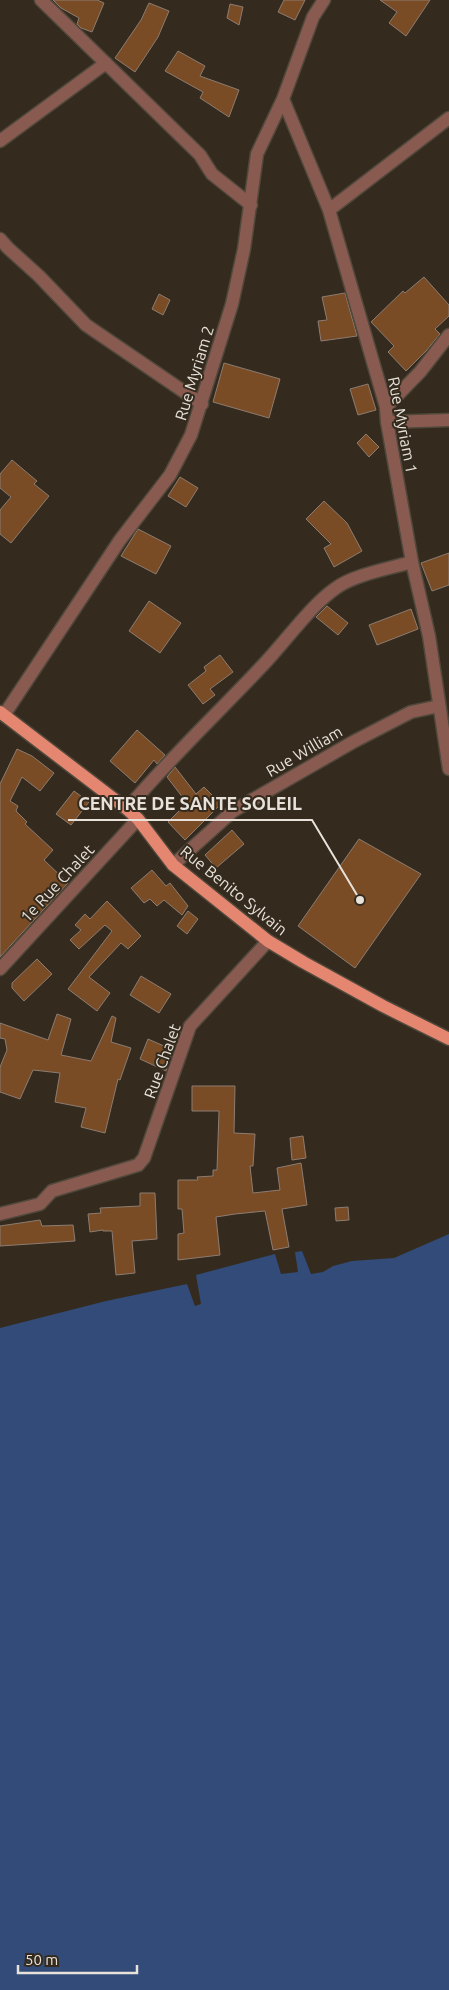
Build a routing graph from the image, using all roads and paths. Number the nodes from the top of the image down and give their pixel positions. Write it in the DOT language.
graph roads {
  1 [pos="41,0"];
  2 [pos="324,0"];
  3 [pos="106,63"];
  4 [pos="283,99"];
  5 [pos="449,118"];
  6 [pos="0,141"];
  7 [pos="251,205"];
  8 [pos="329,210"];
  9 [pos="0,238"];
  10 [pos="449,335"];
  11 [pos="202,404"];
  12 [pos="386,407"];
  13 [pos="449,420"];
  14 [pos="387,422"];
  15 [pos="412,562"];
  16 [pos="439,706"];
  17 [pos="2,714"];
  18 [pos="446,726"];
  19 [pos="449,769"];
  20 [pos="127,809"];
  21 [pos="138,819"];
  22 [pos="173,865"];
  23 [pos="268,941"];
  24 [pos="0,969"];
  25 [pos="449,1039"];
  26 [pos="0,1214"];
  1 -- 3 [label="street"];
  2 -- 4 [label="street, Rue Myriam 2"];
  3 -- 6 [label="street"];
  3 -- 7 [label="street"];
  4 -- 7 [label="street, Rue Myriam 2"];
  4 -- 8 [label="street, Rue Myriam 1"];
  5 -- 8 [label="street"];
  7 -- 11 [label="street, Rue Myriam 2"];
  8 -- 12 [label="street, Rue Myriam 1"];
  9 -- 11 [label="street"];
  10 -- 12 [label="street"];
  11 -- 17 [label="street, Rue Myriam 2"];
  12 -- 14 [label="street, Rue Myriam 1"];
  13 -- 14 [label="street"];
  14 -- 15 [label="street, Rue Myriam 1"];
  15 -- 16 [label="street, Rue Myriam 1"];
  15 -- 20 [label="street"];
  16 -- 18 [label="street, Rue Myriam 1"];
  16 -- 22 [label="street, Rue William"];
  17 -- 20 [label="main road, Rue Benito Sylvain"];
  18 -- 19 [label="street, Rue Myriam 1"];
  20 -- 21 [label="main road, Rue Benito Sylvain"];
  21 -- 22 [label="main road, Rue Benito Sylvain"];
  21 -- 24 [label="street, 1e Rue Chalet"];
  22 -- 23 [label="main road, Rue Benito Sylvain"];
  23 -- 25 [label="main road, Rue Benito Sylvain"];
  23 -- 26 [label="street, Rue Chalet"];
}
